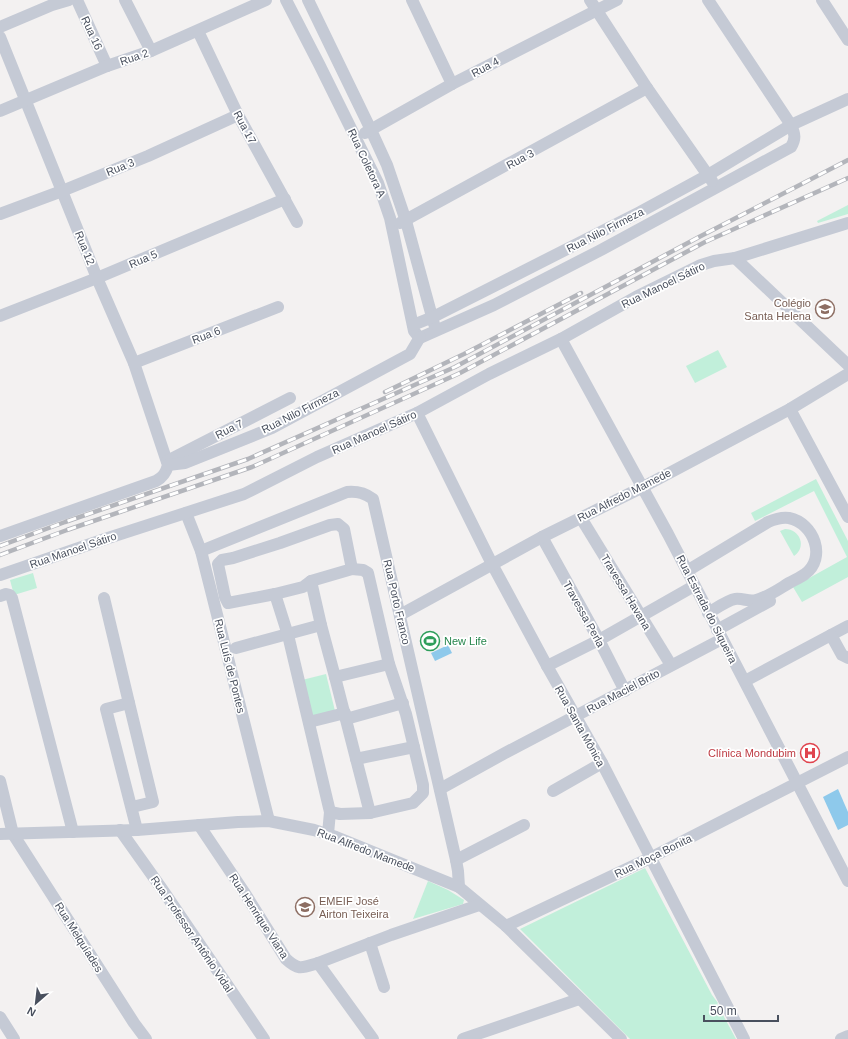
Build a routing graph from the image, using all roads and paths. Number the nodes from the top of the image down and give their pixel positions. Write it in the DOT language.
graph roads {
  1 [pos="69,0"];
  2 [pos="77,0"];
  3 [pos="266,0"];
  4 [pos="286,0"];
  5 [pos="308,0"];
  6 [pos="412,0"];
  7 [pos="616,0"];
  8 [pos="708,0"];
  9 [pos="822,0"];
  10 [pos="127,1"];
  11 [pos="51,2"];
  12 [pos="593,5"];
  13 [pos="0,27"];
  14 [pos="198,31"];
  15 [pos="0,37"];
  16 [pos="848,40"];
  17 [pos="151,51"];
  18 [pos="107,66"];
  19 [pos="452,84"];
  20 [pos="647,88"];
  21 [pos="848,99"];
  22 [pos="26,101"];
  23 [pos="0,111"];
  24 [pos="238,115"];
  25 [pos="791,125"];
  26 [pos="371,130"];
  27 [pos="356,138"];
  28 [pos="708,175"];
  29 [pos="716,187"];
  30 [pos="62,191"];
  31 [pos="285,199"];
  32 [pos="0,214"];
  33 [pos="406,220"];
  34 [pos="297,222"];
  35 [pos="848,224"];
  36 [pos="392,227"];
  37 [pos="735,258"];
  38 [pos="97,278"];
  39 [pos="278,307"];
  40 [pos="0,316"];
  41 [pos="433,317"];
  42 [pos="417,332"];
  43 [pos="436,332"];
  44 [pos="561,339"];
  45 [pos="134,363"];
  46 [pos="848,365"];
  47 [pos="848,374"];
  48 [pos="290,398"];
  49 [pos="790,408"];
  50 [pos="417,413"];
  51 [pos="168,463"];
  52 [pos="642,487"];
  53 [pos="186,513"];
  54 [pos="848,517"];
  55 [pos="581,518"];
  56 [pos="0,536"];
  57 [pos="542,537"];
  58 [pos="201,551"];
  59 [pos="492,564"];
  60 [pos="352,569"];
  61 [pos="686,571"];
  62 [pos="0,575"];
  63 [pos="311,581"];
  64 [pos="694,586"];
  65 [pos="785,593"];
  66 [pos="275,594"];
  67 [pos="0,596"];
  68 [pos="104,598"];
  69 [pos="708,613"];
  70 [pos="400,615"];
  71 [pos="640,615"];
  72 [pos="320,625"];
  73 [pos="848,626"];
  74 [pos="288,635"];
  75 [pos="720,635"];
  76 [pos="831,635"];
  77 [pos="599,640"];
  78 [pos="236,648"];
  79 [pos="848,658"];
  80 [pos="389,664"];
  81 [pos="671,665"];
  82 [pos="547,666"];
  83 [pos="335,677"];
  84 [pos="745,681"];
  85 [pos="625,691"];
  86 [pos="129,703"];
  87 [pos="403,703"];
  88 [pos="345,716"];
  89 [pos="575,716"];
  90 [pos="309,722"];
  91 [pos="414,746"];
  92 [pos="848,757"];
  93 [pos="356,759"];
  94 [pos="602,763"];
  95 [pos="0,781"];
  96 [pos="797,782"];
  97 [pos="440,789"];
  98 [pos="553,791"];
  99 [pos="132,807"];
  100 [pos="330,812"];
  101 [pos="370,813"];
  102 [pos="269,821"];
  103 [pos="199,825"];
  104 [pos="524,825"];
  105 [pos="120,830"];
  106 [pos="137,830"];
  107 [pos="73,832"];
  108 [pos="0,834"];
  109 [pos="13,834"];
  110 [pos="328,834"];
  111 [pos="650,858"];
  112 [pos="456,860"];
  113 [pos="848,881"];
  114 [pos="459,887"];
  115 [pos="479,905"];
  116 [pos="506,926"];
  117 [pos="370,943"];
  118 [pos="318,963"];
  119 [pos="384,987"];
  120 [pos="579,998"];
  121 [pos="0,1017"];
  122 [pos="848,1036"];
  123 [pos="14,1039"];
  124 [pos="146,1039"];
  125 [pos="264,1039"];
  126 [pos="373,1039"];
  127 [pos="463,1039"];
  128 [pos="621,1039"];
  129 [pos="744,1039"];
  130 [pos="842,1039"];
  1 -- 11 [label="street"];
  2 -- 18 [label="street, Rua 16"];
  3 -- 14 [label="street, Rua 2"];
  4 -- 27 [label="street, Rua Coletora A"];
  5 -- 26 [label="street, Rua Coletora A"];
  6 -- 19 [label="street"];
  7 -- 12 [label="street, Rua 4"];
  8 -- 25 [label="street"];
  9 -- 16 [label="street"];
  10 -- 17 [label="street"];
  11 -- 13 [label="street"];
  12 -- 19 [label="street, Rua 4"];
  12 -- 20 [label="street"];
  14 -- 17 [label="street, Rua 2"];
  14 -- 24 [label="street, Rua 17"];
  15 -- 22 [label="street, Rua 12"];
  17 -- 18 [label="street, Rua 2"];
  18 -- 22 [label="street, Rua 2"];
  19 -- 26 [label="street, Rua 4"];
  20 -- 28 [label="street"];
  20 -- 33 [label="street, Rua 3"];
  21 -- 25 [label="street, Rua Nilo Firmeza"];
  22 -- 23 [label="street, Rua 2"];
  22 -- 30 [label="street, Rua 12"];
  24 -- 30 [label="street, Rua 3"];
  24 -- 31 [label="street, Rua 17"];
  25 -- 28 [label="street, Rua Nilo Firmeza"];
  25 -- 29 [label="street, Rua Nilo Firmeza"];
  26 -- 27 [label="street, Rua 4"];
  26 -- 33 [label="street, Rua Coletora A"];
  27 -- 36 [label="street, Rua Coletora A"];
  28 -- 29 [label="street"];
  28 -- 41 [label="street, Rua Nilo Firmeza"];
  29 -- 43 [label="street, Rua Nilo Firmeza"];
  30 -- 32 [label="street, Rua 3"];
  30 -- 38 [label="street, Rua 12"];
  31 -- 34 [label="street, Rua 17"];
  31 -- 38 [label="street, Rua 5"];
  33 -- 36 [label="street, Rua 3"];
  33 -- 41 [label="street, Rua Coletora A"];
  35 -- 37 [label="street, Rua Manoel Sátiro"];
  36 -- 42 [label="street, Rua Coletora A"];
  37 -- 44 [label="street, Rua Manoel Sátiro"];
  37 -- 46 [label="street"];
  38 -- 40 [label="street, Rua 5"];
  38 -- 45 [label="street, Rua 12"];
  39 -- 45 [label="street, Rua 6"];
  41 -- 42 [label="street, Rua Nilo Firmeza"];
  41 -- 43 [label="street, Rua Coletora A"];
  42 -- 43 [label="street, Rua Nilo Firmeza"];
  42 -- 51 [label="street, Rua Nilo Firmeza"];
  44 -- 50 [label="street, Rua Manoel Sátiro"];
  44 -- 52 [label="street, Rua Estrada do Siqueira"];
  45 -- 51 [label="street, Rua 12"];
  47 -- 49 [label="street, Rua Alfredo Mamede"];
  48 -- 51 [label="street, Rua 7"];
  49 -- 52 [label="street, Rua Alfredo Mamede"];
  49 -- 54 [label="street"];
  50 -- 53 [label="street, Rua Manoel Sátiro"];
  50 -- 59 [label="street, Rua Santa Mônica"];
  51 -- 56 [label="street"];
  52 -- 55 [label="street, Rua Alfredo Mamede"];
  52 -- 61 [label="street, Rua Estrada do Siqueira"];
  53 -- 58 [label="street, Rua Luís de Pontes"];
  53 -- 62 [label="street, Rua Manoel Sátiro"];
  55 -- 57 [label="street, Rua Alfredo Mamede"];
  55 -- 71 [label="street, Travessa Havana"];
  57 -- 59 [label="street, Rua Alfredo Mamede"];
  57 -- 77 [label="street, Travessa Perla"];
  58 -- 70 [label="street, Rua Porto Franco"];
  58 -- 102 [label="street, Rua Luís de Pontes"];
  59 -- 70 [label="street, Rua Alfredo Mamede"];
  59 -- 82 [label="street, Rua Santa Mônica"];
  60 -- 63 [label="street"];
  60 -- 66 [label="street"];
  60 -- 80 [label="street"];
  61 -- 64 [label="street, Rua Estrada do Siqueira"];
  61 -- 69 [label="street"];
  63 -- 66 [label="street"];
  63 -- 72 [label="street"];
  64 -- 69 [label="street, Rua Estrada do Siqueira"];
  64 -- 71 [label="street"];
  65 -- 75 [label="street, Rua Maciel Brito"];
  66 -- 74 [label="street"];
  67 -- 107 [label="street"];
  68 -- 86 [label="street"];
  69 -- 75 [label="street, Rua Estrada do Siqueira"];
  70 -- 97 [label="street, Rua Porto Franco"];
  71 -- 77 [label="street"];
  71 -- 81 [label="street, Travessa Havana"];
  72 -- 74 [label="street"];
  72 -- 83 [label="street"];
  73 -- 76 [label="street"];
  74 -- 78 [label="street"];
  74 -- 90 [label="street"];
  75 -- 81 [label="street, Rua Maciel Brito"];
  75 -- 84 [label="street, Rua Estrada do Siqueira"];
  76 -- 79 [label="street"];
  76 -- 84 [label="street"];
  77 -- 82 [label="street"];
  77 -- 85 [label="street, Travessa Perla"];
  80 -- 83 [label="street"];
  80 -- 87 [label="street"];
  81 -- 85 [label="street, Rua Maciel Brito"];
  82 -- 89 [label="street, Rua Santa Mônica"];
  83 -- 88 [label="street"];
  84 -- 96 [label="street, Rua Estrada do Siqueira"];
  85 -- 89 [label="street, Rua Maciel Brito"];
  86 -- 99 [label="street"];
  86 -- 99 [label="street"];
  87 -- 88 [label="street"];
  87 -- 91 [label="street"];
  88 -- 90 [label="street"];
  88 -- 93 [label="street"];
  89 -- 94 [label="street, Rua Santa Mônica"];
  89 -- 97 [label="street, Rua Maciel Brito"];
  90 -- 100 [label="street"];
  91 -- 93 [label="street"];
  91 -- 101 [label="street"];
  92 -- 96 [label="street, Rua Moça Bonita"];
  93 -- 101 [label="street"];
  94 -- 98 [label="street"];
  94 -- 111 [label="street, Rua Santa Mônica"];
  95 -- 109 [label="street, Rua Melquíades"];
  96 -- 111 [label="street, Rua Moça Bonita"];
  96 -- 113 [label="street, Rua Estrada do Siqueira"];
  97 -- 112 [label="street, Rua Porto Franco"];
  99 -- 106 [label="street"];
  100 -- 101 [label="street"];
  100 -- 110 [label="street"];
  102 -- 103 [label="street, Rua Alfredo Mamede"];
  102 -- 110 [label="street, Rua Alfredo Mamede"];
  103 -- 106 [label="street, Rua Alfredo Mamede"];
  103 -- 118 [label="street, Rua Henrique Viana"];
  104 -- 112 [label="street"];
  105 -- 106 [label="street, Rua Alfredo Mamede"];
  105 -- 107 [label="street, Rua Alfredo Mamede"];
  105 -- 125 [label="street, Rua Professor Antônio Vidal"];
  107 -- 109 [label="street, Rua Alfredo Mamede"];
  108 -- 109 [label="street, Rua Alfredo Mamede"];
  109 -- 124 [label="street, Rua Melquíades"];
  110 -- 114 [label="street, Rua Alfredo Mamede"];
  111 -- 116 [label="street, Rua Moça Bonita"];
  111 -- 129 [label="street, Rua Santa Mônica"];
  112 -- 114 [label="street, Rua Porto Franco"];
  114 -- 115 [label="street, Rua Alfredo Mamede"];
  115 -- 116 [label="street, Rua Alfredo Mamede"];
  115 -- 117 [label="street"];
  116 -- 120 [label="street, Rua Alfredo Mamede"];
  117 -- 118 [label="street"];
  117 -- 119 [label="street"];
  118 -- 126 [label="street"];
  120 -- 127 [label="street"];
  120 -- 128 [label="street, Rua Alfredo Mamede"];
  121 -- 123 [label="street"];
  122 -- 130 [label="street"];
}
